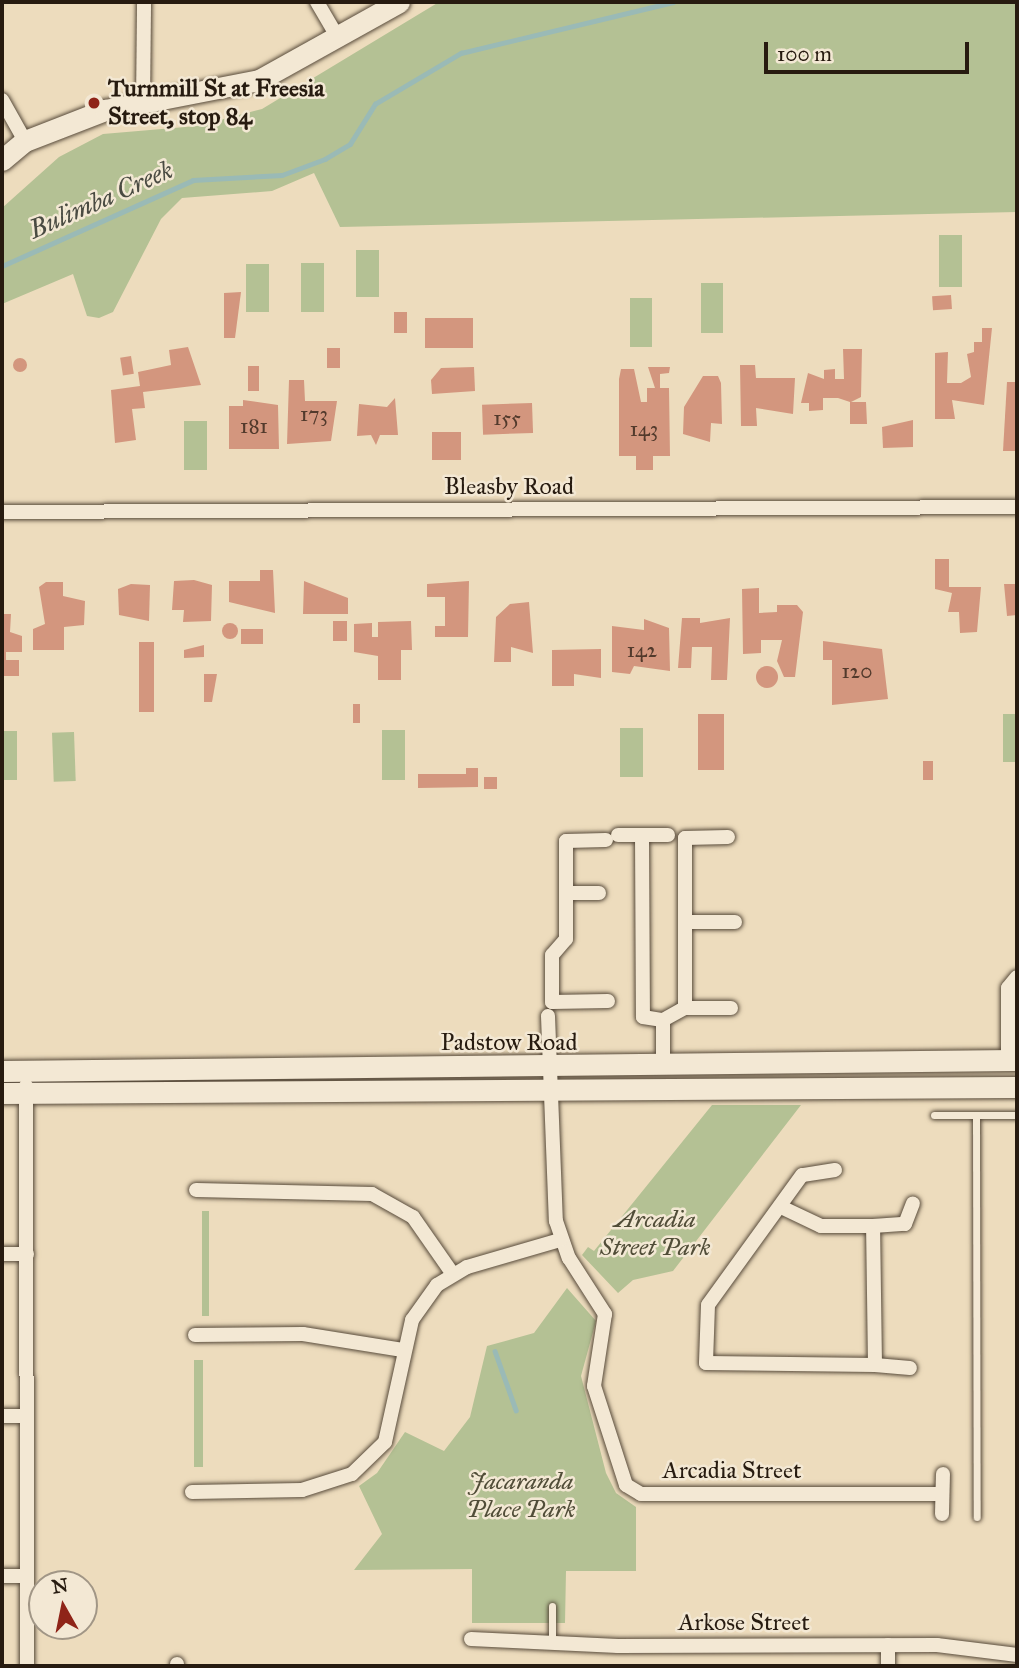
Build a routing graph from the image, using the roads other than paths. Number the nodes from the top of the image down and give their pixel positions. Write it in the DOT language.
graph roads {
  1 [pos="144,2"];
  2 [pos="317,2"];
  3 [pos="399,2"];
  4 [pos="338,38"];
  5 [pos="2,100"];
  6 [pos="143,103"];
  7 [pos="26,141"];
  8 [pos="2,160"];
  9 [pos="1017,507"];
  10 [pos="2,512"];
  11 [pos="642,835"];
  12 [pos="668,835"];
  13 [pos="728,838"];
  14 [pos="567,893"];
  15 [pos="599,893"];
  16 [pos="685,922"];
  17 [pos="735,922"];
  18 [pos="1017,977"];
  19 [pos="608,1001"];
  20 [pos="685,1008"];
  21 [pos="731,1008"];
  22 [pos="548,1016"];
  23 [pos="663,1020"];
  24 [pos="1013,1060"];
  25 [pos="663,1067"];
  26 [pos="26,1070"];
  27 [pos="2,1071"];
  28 [pos="553,1080"];
  29 [pos="1017,1087"];
  30 [pos="2,1093"];
  31 [pos="26,1093"];
  32 [pos="934,1115"];
  33 [pos="976,1115"];
  34 [pos="1017,1115"];
  35 [pos="835,1170"];
  36 [pos="196,1190"];
  37 [pos="913,1203"];
  38 [pos="781,1207"];
  39 [pos="873,1226"];
  40 [pos="560,1240"];
  41 [pos="2,1254"];
  42 [pos="27,1254"];
  43 [pos="452,1273"];
  44 [pos="195,1335"];
  45 [pos="403,1350"];
  46 [pos="875,1365"];
  47 [pos="911,1367"];
  48 [pos="2,1416"];
  49 [pos="27,1416"];
  50 [pos="943,1474"];
  51 [pos="192,1492"];
  52 [pos="942,1494"];
  53 [pos="942,1514"];
  54 [pos="977,1517"];
  55 [pos="2,1576"];
  56 [pos="27,1576"];
  57 [pos="552,1606"];
  58 [pos="471,1639"];
  59 [pos="552,1639"];
  60 [pos="888,1645"];
  61 [pos="1017,1655"];
  62 [pos="27,1666"];
  63 [pos="888,1666"];
  1 -- 6 [label="street"];
  2 -- 4 [label="street"];
  3 -- 4 [label="main road"];
  4 -- 6 [label="main road"];
  5 -- 7 [label="street"];
  6 -- 7 [label="main road"];
  7 -- 8 [label="main road"];
  9 -- 10 [label="street, Bleasby Road"];
  11 -- 12 [label="street"];
  11 -- 14 [label="street"];
  11 -- 23 [label="street"];
  13 -- 16 [label="street"];
  14 -- 15 [label="street"];
  14 -- 19 [label="street"];
  16 -- 17 [label="street"];
  16 -- 20 [label="street"];
  18 -- 24 [label="street"];
  20 -- 21 [label="street"];
  20 -- 23 [label="street"];
  22 -- 28 [label="street, Arcadia Street"];
  23 -- 25 [label="street"];
  24 -- 25 [label="main road, Padstow Road"];
  25 -- 28 [label="main road, Padstow Road"];
  26 -- 27 [label="main road, Padstow Road"];
  26 -- 28 [label="main road, Padstow Road"];
  26 -- 31 [label="street"];
  28 -- 29 [label="main road, Padstow Road"];
  28 -- 31 [label="main road, Padstow Road"];
  28 -- 40 [label="street, Arcadia Street"];
  30 -- 31 [label="main road, Padstow Road"];
  31 -- 42 [label="street"];
  32 -- 33 [label="lane"];
  33 -- 34 [label="lane"];
  33 -- 54 [label="lane"];
  35 -- 38 [label="street"];
  36 -- 43 [label="street"];
  37 -- 39 [label="street"];
  38 -- 39 [label="street"];
  38 -- 46 [label="street"];
  39 -- 46 [label="street"];
  40 -- 43 [label="street"];
  40 -- 52 [label="street, Arcadia Street"];
  41 -- 42 [label="street"];
  42 -- 49 [label="street"];
  43 -- 45 [label="street"];
  44 -- 45 [label="street"];
  45 -- 51 [label="street"];
  46 -- 47 [label="street"];
  48 -- 49 [label="street"];
  49 -- 56 [label="street"];
  50 -- 52 [label="street"];
  52 -- 53 [label="street"];
  55 -- 56 [label="street"];
  56 -- 62 [label="street"];
  57 -- 59 [label="lane"];
  58 -- 59 [label="street, Arkose Street"];
  59 -- 60 [label="street, Arkose Street"];
  60 -- 61 [label="street, Arkose Street"];
  60 -- 63 [label="street"];
}
